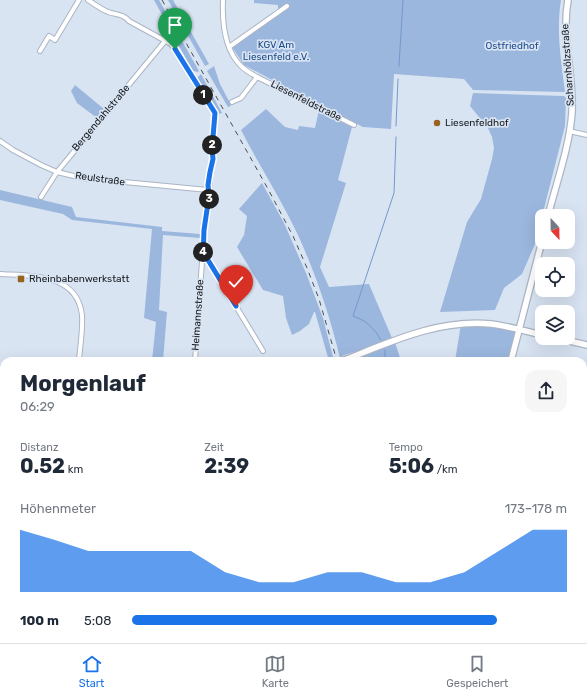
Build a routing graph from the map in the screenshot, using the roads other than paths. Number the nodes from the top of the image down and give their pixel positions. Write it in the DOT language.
graph roads {
  1 [pos="79,0"];
  2 [pos="88,0"];
  3 [pos="223,0"];
  4 [pos="568,0"];
  5 [pos="287,6"];
  6 [pos="165,41"];
  7 [pos="229,47"];
  8 [pos="40,51"];
  9 [pos="257,76"];
  10 [pos="232,102"];
  11 [pos="354,125"];
  12 [pos="569,131"];
  13 [pos="587,135"];
  14 [pos="0,141"];
  15 [pos="56,172"];
  16 [pos="208,190"];
  17 [pos="41,197"];
  18 [pos="550,209"];
  19 [pos="540,249"];
  20 [pos="203,258"];
  21 [pos="0,274"];
  22 [pos="518,329"];
  23 [pos="535,333"];
  24 [pos="575,342"];
  25 [pos="587,345"];
  26 [pos="263,351"];
  27 [pos="79,357"];
  28 [pos="195,357"];
  29 [pos="352,357"];
  30 [pos="512,357"];
  1 -- 8 [label="street"];
  2 -- 6 [label="street, Heimannstraße"];
  3 -- 7 [label="street, Liesenfeldstraße"];
  4 -- 12 [label="main road, Scharnhölzstraße"];
  5 -- 7 [label="street"];
  6 -- 15 [label="street, Bergendahlstraße"];
  6 -- 16 [label="street, Heimannstraße"];
  7 -- 9 [label="street, Liesenfeldstraße"];
  9 -- 10 [label="street"];
  9 -- 11 [label="street, Liesenfeldstraße"];
  12 -- 13 [label="street"];
  12 -- 18 [label="main road, Scharnhölzstraße"];
  14 -- 15 [label="street, Reulstraße"];
  15 -- 16 [label="street, Reulstraße"];
  15 -- 17 [label="street, Bergendahlstraße"];
  16 -- 20 [label="street, Heimannstraße"];
  19 -- 22 [label="main road"];
  20 -- 26 [label="street"];
  20 -- 28 [label="street, Heimannstraße"];
  21 -- 27 [label="street"];
  22 -- 23 [label="main road"];
  22 -- 29 [label="main road"];
  22 -- 30 [label="main road"];
  24 -- 25 [label="main road"];
}
